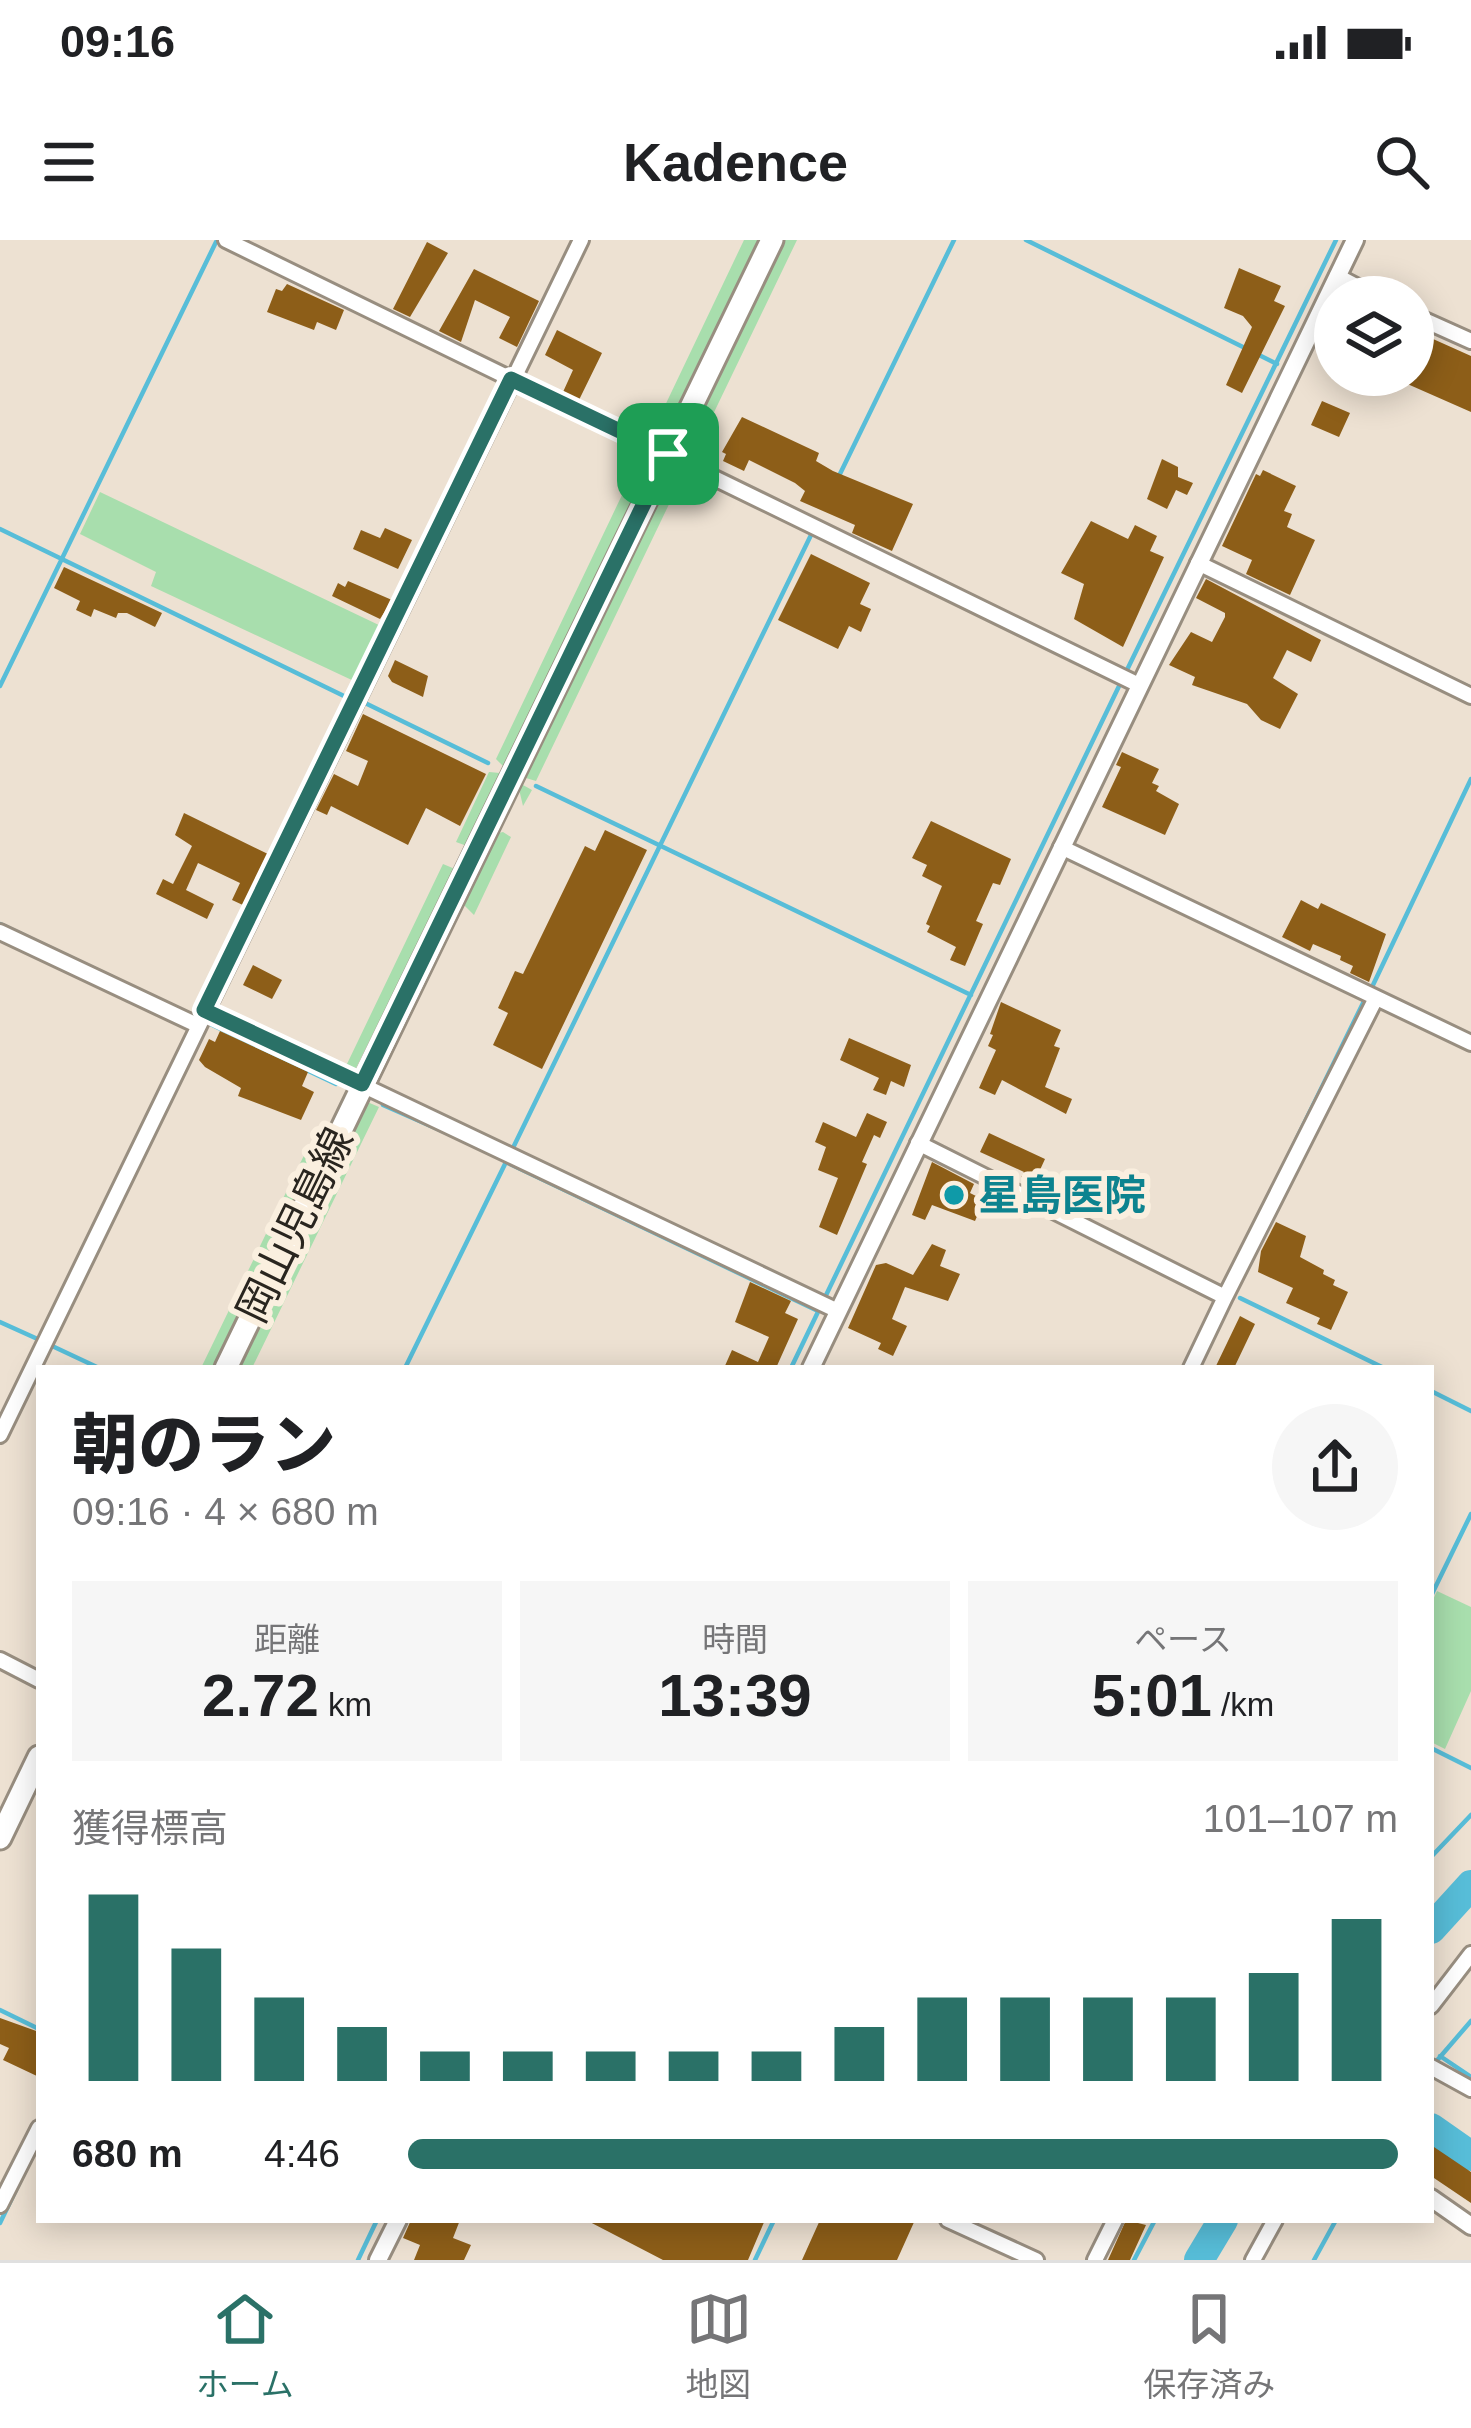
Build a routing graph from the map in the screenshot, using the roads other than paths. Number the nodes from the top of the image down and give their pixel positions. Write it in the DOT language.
graph roads {
  1 [pos="226,240"];
  2 [pos="581,240"];
  3 [pos="772,240"];
  4 [pos="1355,240"];
  5 [pos="1337,276"];
  6 [pos="1314,323"];
  7 [pos="1434,325"];
  8 [pos="1471,341"];
  9 [pos="511,379"];
  10 [pos="668,454"];
  11 [pos="1198,563"];
  12 [pos="1129,680"];
  13 [pos="1471,696"];
  14 [pos="1061,847"];
  15 [pos="0,932"];
  16 [pos="1376,1000"];
  17 [pos="204,1010"];
  18 [pos="197,1025"];
  19 [pos="1471,1043"];
  20 [pos="362,1084"];
  21 [pos="918,1143"];
  22 [pos="1225,1297"];
  23 [pos="828,1306"];
  24 [pos="227,1365"];
  25 [pos="812,1365"];
  26 [pos="1192,1365"];
  27 [pos="0,1435"];
  28 [pos="0,1660"];
  29 [pos="36,1678"];
  30 [pos="36,1762"];
  31 [pos="0,1838"];
  32 [pos="1471,1954"];
  33 [pos="1434,2002"];
  34 [pos="1434,2068"];
  35 [pos="1471,2089"];
  36 [pos="36,2134"];
  37 [pos="1434,2200"];
  38 [pos="0,2205"];
  39 [pos="396,2223"];
  40 [pos="956,2223"];
  41 [pos="1114,2223"];
  42 [pos="1274,2223"];
  43 [pos="1471,2226"];
  44 [pos="378,2260"];
  45 [pos="1036,2260"];
  46 [pos="1095,2260"];
  47 [pos="1253,2260"];
  1 -- 9 [label="street"];
  2 -- 9 [label="street"];
  3 -- 10 [label="main road, 岡山児島線"];
  4 -- 5 [label="street"];
  6 -- 11 [label="street"];
  7 -- 8 [label="street"];
  9 -- 10 [label="street"];
  9 -- 17 [label="street"];
  10 -- 12 [label="street"];
  10 -- 20 [label="main road, 岡山児島線"];
  11 -- 12 [label="street"];
  11 -- 13 [label="street"];
  12 -- 14 [label="street"];
  14 -- 16 [label="street"];
  14 -- 21 [label="street"];
  15 -- 18 [label="street"];
  16 -- 19 [label="street"];
  16 -- 22 [label="street"];
  17 -- 18 [label="street"];
  17 -- 20 [label="street"];
  18 -- 27 [label="street"];
  20 -- 23 [label="street"];
  20 -- 24 [label="main road, 岡山児島線"];
  21 -- 22 [label="street"];
  21 -- 23 [label="street"];
  22 -- 26 [label="street"];
  23 -- 25 [label="street"];
  28 -- 29 [label="street"];
  30 -- 31 [label="main road"];
  32 -- 33 [label="street"];
  34 -- 35 [label="street"];
  36 -- 38 [label="street"];
  37 -- 43 [label="street"];
  39 -- 44 [label="street"];
  40 -- 45 [label="street"];
  41 -- 46 [label="street"];
  42 -- 47 [label="street"];
}
